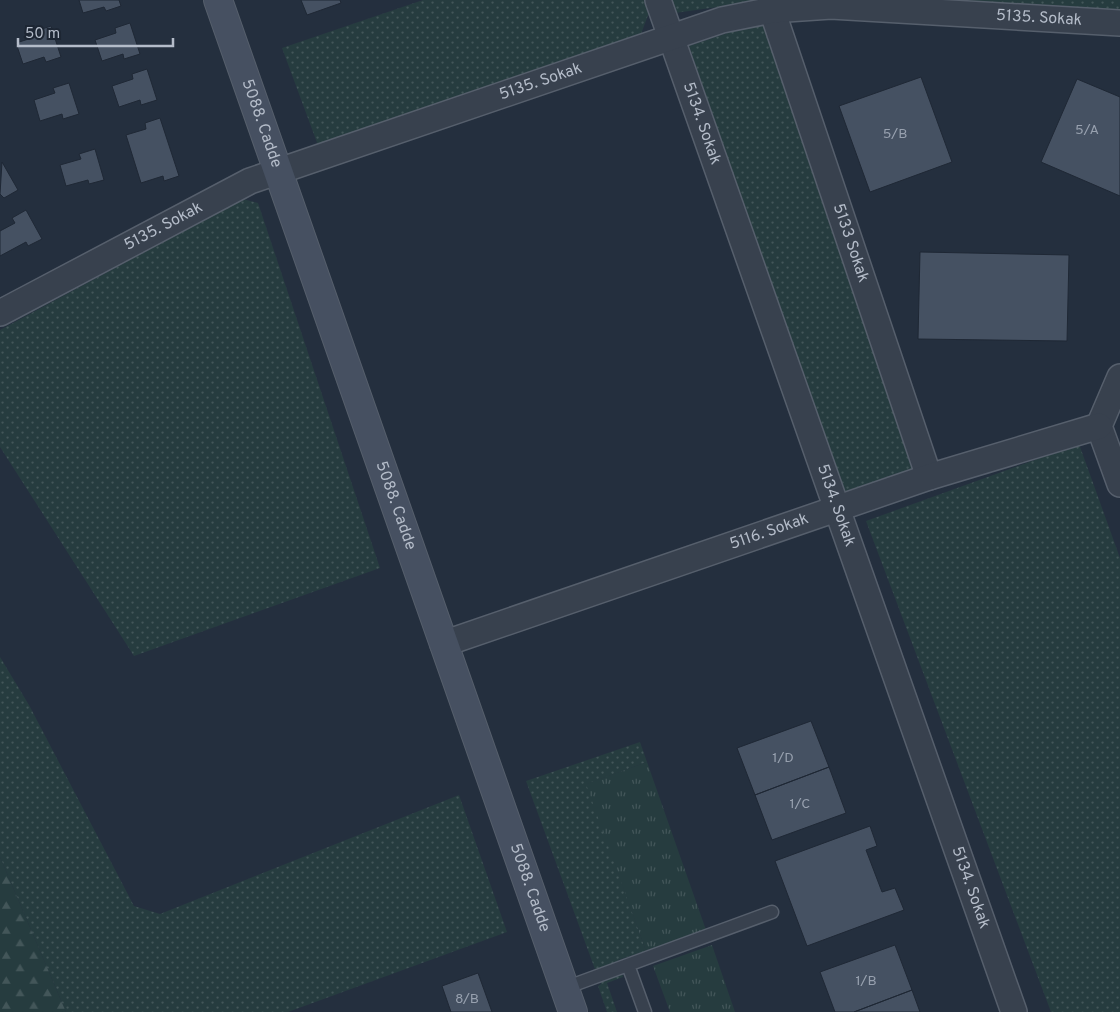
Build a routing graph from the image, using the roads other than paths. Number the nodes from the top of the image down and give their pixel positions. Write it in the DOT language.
graph roads {
  1 [pos="218,0"];
  2 [pos="658,0"];
  3 [pos="772,10"];
  4 [pos="1120,23"];
  5 [pos="671,36"];
  6 [pos="278,170"];
  7 [pos="0,313"];
  8 [pos="1120,377"];
  9 [pos="1099,426"];
  10 [pos="929,477"];
  11 [pos="1120,484"];
  12 [pos="838,508"];
  13 [pos="443,644"];
  14 [pos="772,912"];
  15 [pos="628,965"];
  16 [pos="569,1000"];
  17 [pos="645,1012"];
  18 [pos="1014,1012"];
  1 -- 6 [label="street, 5088. Cadde"];
  2 -- 5 [label="street, 5134. Sokak"];
  3 -- 4 [label="street, 5135. Sokak"];
  3 -- 5 [label="street, 5135. Sokak"];
  3 -- 10 [label="street, 5133 Sokak"];
  5 -- 6 [label="street, 5135. Sokak"];
  5 -- 12 [label="street, 5134. Sokak"];
  6 -- 7 [label="street, 5135. Sokak"];
  6 -- 13 [label="street, 5088. Cadde"];
  8 -- 9 [label="street"];
  9 -- 10 [label="street, 5116. Sokak"];
  9 -- 11 [label="street"];
  10 -- 12 [label="street, 5116. Sokak"];
  12 -- 13 [label="street, 5116. Sokak"];
  12 -- 18 [label="street, 5134. Sokak"];
  13 -- 16 [label="street, 5088. Cadde"];
  14 -- 15 [label="lane"];
  15 -- 16 [label="lane"];
  15 -- 17 [label="lane"];
}
